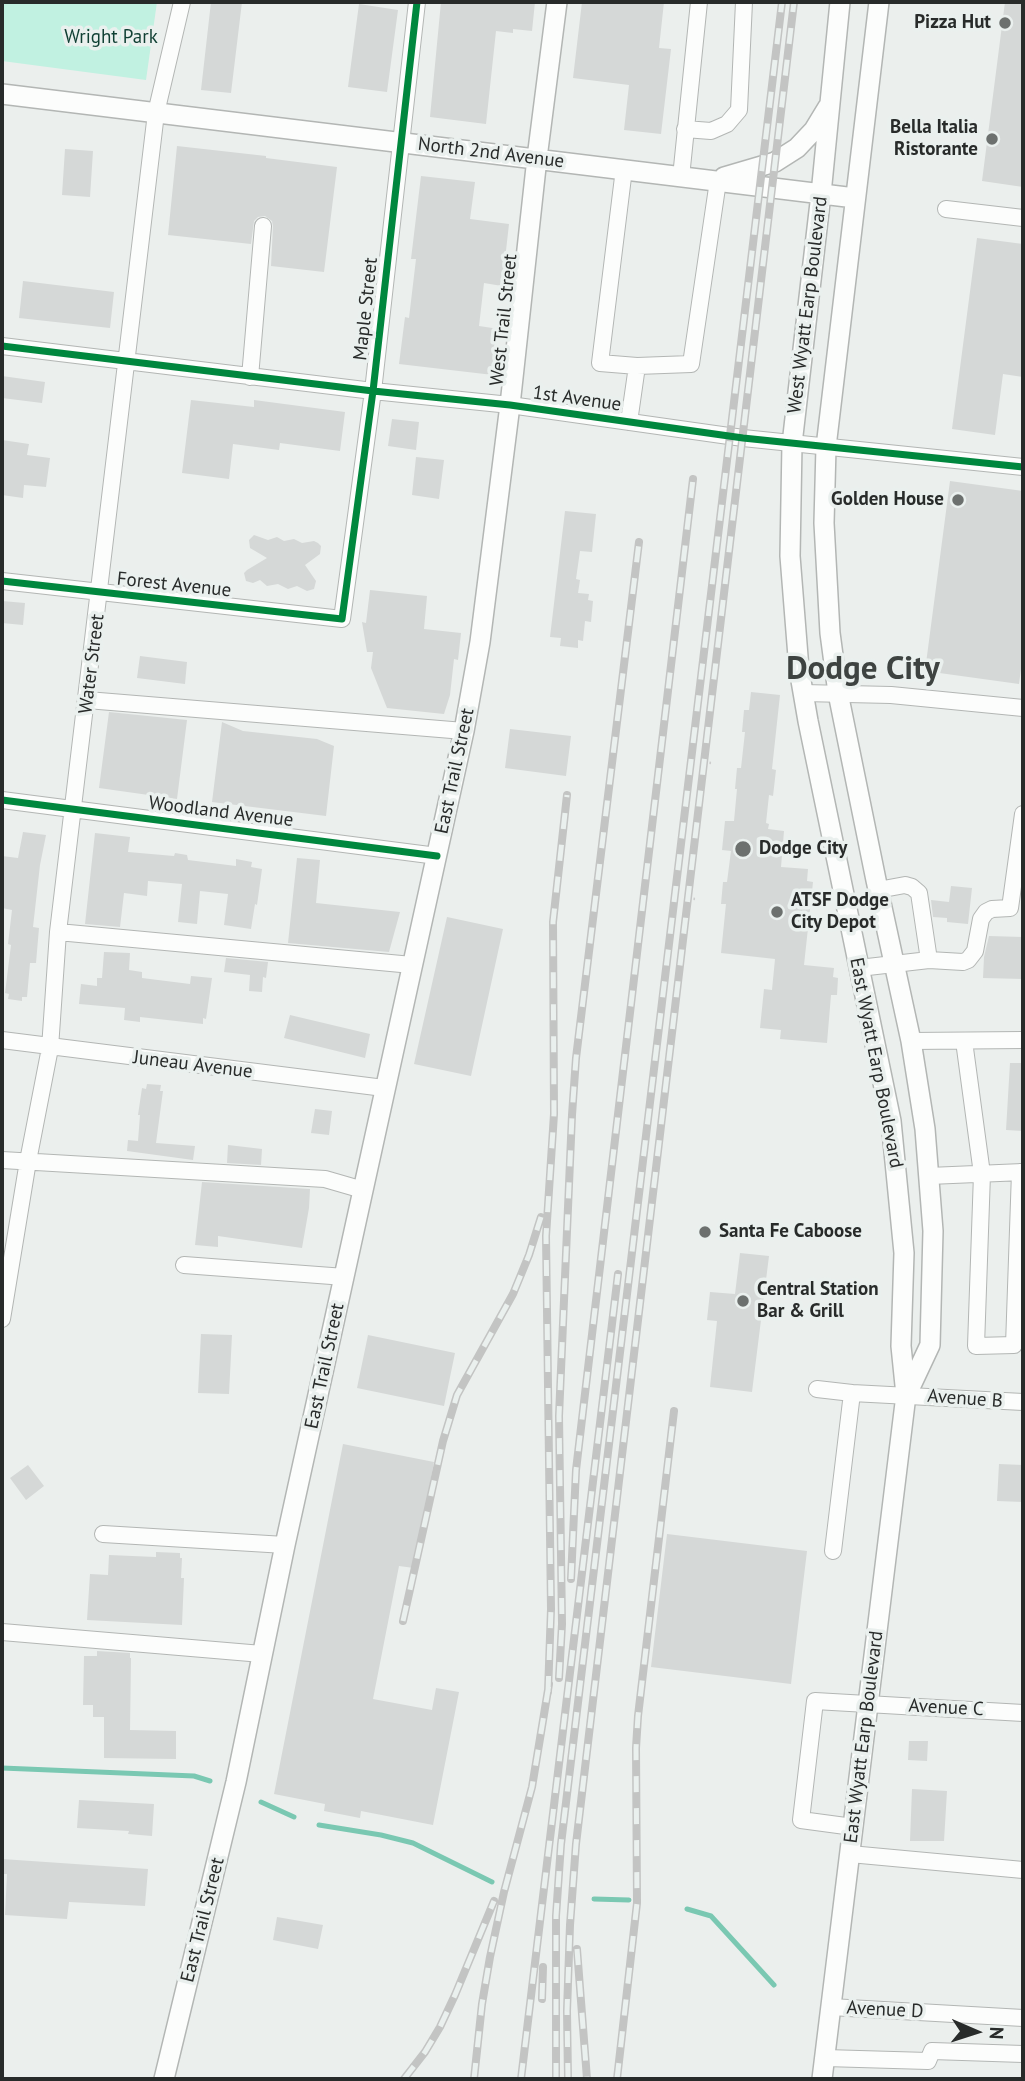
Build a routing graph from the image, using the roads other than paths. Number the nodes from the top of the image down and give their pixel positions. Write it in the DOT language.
graph roads {
  1 [pos="182,2"];
  2 [pos="417,2"];
  3 [pos="556,2"];
  4 [pos="699,2"];
  5 [pos="744,2"];
  6 [pos="840,2"];
  7 [pos="878,2"];
  8 [pos="2,94"];
  9 [pos="831,101"];
  10 [pos="156,113"];
  11 [pos="685,129"];
  12 [pos="400,143"];
  13 [pos="537,158"];
  14 [pos="624,169"];
  15 [pos="681,177"];
  16 [pos="714,181"];
  17 [pos="821,194"];
  18 [pos="855,198"];
  19 [pos="946,209"];
  20 [pos="1023,218"];
  21 [pos="263,226"];
  22 [pos="2,346"];
  23 [pos="127,361"];
  24 [pos="637,366"];
  25 [pos="250,377"];
  26 [pos="373,391"];
  27 [pos="510,405"];
  28 [pos="629,422"];
  29 [pos="792,444"];
  30 [pos="826,447"];
  31 [pos="1023,467"];
  32 [pos="2,581"];
  33 [pos="100,593"];
  34 [pos="342,619"];
  35 [pos="478,652"];
  36 [pos="803,692"];
  37 [pos="838,693"];
  38 [pos="87,700"];
  39 [pos="1023,708"];
  40 [pos="464,731"];
  41 [pos="2,800"];
  42 [pos="73,808"];
  43 [pos="1023,814"];
  44 [pos="437,856"];
  45 [pos="878,890"];
  46 [pos="1017,908"];
  47 [pos="58,932"];
  48 [pos="929,960"];
  49 [pos="894,963"];
  50 [pos="412,965"];
  51 [pos="859,968"];
  52 [pos="2,1040"];
  53 [pos="1023,1040"];
  54 [pos="911,1041"];
  55 [pos="964,1041"];
  56 [pos="50,1048"];
  57 [pos="384,1088"];
  58 [pos="2,1160"];
  59 [pos="29,1161"];
  60 [pos="1021,1172"];
  61 [pos="982,1174"];
  62 [pos="929,1176"];
  63 [pos="363,1190"];
  64 [pos="184,1265"];
  65 [pos="1020,1268"];
  66 [pos="345,1277"];
  67 [pos="2,1319"];
  68 [pos="817,1389"];
  69 [pos="852,1393"];
  70 [pos="906,1395"];
  71 [pos="1023,1402"];
  72 [pos="103,1534"];
  73 [pos="285,1545"];
  74 [pos="833,1551"];
  75 [pos="2,1632"];
  76 [pos="262,1654"];
  77 [pos="868,1704"];
  78 [pos="1023,1713"];
  79 [pos="853,1827"];
  80 [pos="850,1854"];
  81 [pos="1023,1870"];
  82 [pos="831,2007"];
  83 [pos="1023,2018"];
  84 [pos="1023,2054"];
  85 [pos="825,2058"];
  86 [pos="164,2079"];
  87 [pos="822,2079"];
  1 -- 10 [label="street, Water Street"];
  2 -- 12 [label="street, Maple Street"];
  3 -- 13 [label="main road, West Trail Street"];
  4 -- 11 [label="street"];
  5 -- 11 [label="street"];
  6 -- 9 [label="main road, West Wyatt Earp Boulevard"];
  7 -- 18 [label="main road, West Wyatt Earp Boulevard"];
  8 -- 10 [label="main road, North 2nd Avenue"];
  9 -- 16 [label="main road"];
  9 -- 17 [label="main road, West Wyatt Earp Boulevard"];
  10 -- 12 [label="main road, North 2nd Avenue"];
  10 -- 23 [label="street, Water Street"];
  11 -- 15 [label="street"];
  12 -- 13 [label="main road, North 2nd Avenue"];
  12 -- 26 [label="street, Maple Street"];
  13 -- 14 [label="main road, North 2nd Avenue"];
  13 -- 27 [label="main road, West Trail Street"];
  14 -- 15 [label="main road, North 2nd Avenue"];
  14 -- 24 [label="street"];
  15 -- 16 [label="main road, North 2nd Avenue"];
  16 -- 17 [label="main road, North 2nd Avenue"];
  16 -- 24 [label="street"];
  17 -- 18 [label="main road, North 2nd Avenue"];
  17 -- 29 [label="main road, West Wyatt Earp Boulevard"];
  18 -- 30 [label="main road, West Wyatt Earp Boulevard"];
  19 -- 20 [label="street"];
  21 -- 25 [label="street"];
  22 -- 23 [label="street, 1st Avenue"];
  23 -- 25 [label="street, 1st Avenue"];
  23 -- 33 [label="street, Water Street"];
  24 -- 28 [label="street"];
  25 -- 26 [label="street, 1st Avenue"];
  26 -- 27 [label="street, 1st Avenue"];
  26 -- 34 [label="street, Maple Street"];
  27 -- 28 [label="street, 1st Avenue"];
  27 -- 35 [label="main road, West Trail Street"];
  28 -- 29 [label="street, 1st Avenue"];
  29 -- 30 [label="street, 1st Avenue"];
  29 -- 36 [label="main road, West Wyatt Earp Boulevard"];
  30 -- 31 [label="street, 1st Avenue"];
  30 -- 37 [label="main road"];
  32 -- 33 [label="street, Forest Avenue"];
  33 -- 34 [label="street, Forest Avenue"];
  33 -- 38 [label="street, Water Street"];
  35 -- 40 [label="main road, East Trail Street"];
  36 -- 37 [label="street"];
  36 -- 51 [label="main road, East Wyatt Earp Boulevard"];
  37 -- 39 [label="street"];
  37 -- 45 [label="main road, East Wyatt Earp Boulevard"];
  38 -- 40 [label="street"];
  38 -- 42 [label="street, Water Street"];
  40 -- 44 [label="main road, East Trail Street"];
  41 -- 42 [label="street, Woodland Avenue"];
  42 -- 44 [label="street, Woodland Avenue"];
  42 -- 47 [label="street, Water Street"];
  43 -- 46 [label="street"];
  44 -- 50 [label="main road, East Trail Street"];
  45 -- 48 [label="street"];
  45 -- 49 [label="main road, East Wyatt Earp Boulevard"];
  46 -- 48 [label="street"];
  47 -- 50 [label="street"];
  47 -- 56 [label="street, Water Street"];
  48 -- 49 [label="street"];
  49 -- 51 [label="street"];
  49 -- 54 [label="main road, East Wyatt Earp Boulevard"];
  50 -- 57 [label="main road, East Trail Street"];
  51 -- 70 [label="main road, East Wyatt Earp Boulevard"];
  52 -- 56 [label="street, Juneau Avenue"];
  53 -- 55 [label="street"];
  54 -- 55 [label="street"];
  54 -- 62 [label="main road, East Wyatt Earp Boulevard"];
  55 -- 61 [label="street"];
  56 -- 57 [label="street, Juneau Avenue"];
  56 -- 59 [label="street, Water Street"];
  57 -- 63 [label="main road, East Trail Street"];
  58 -- 59 [label="street"];
  59 -- 63 [label="street"];
  59 -- 67 [label="street, Water Street"];
  60 -- 61 [label="street"];
  60 -- 65 [label="street"];
  61 -- 62 [label="street"];
  61 -- 65 [label="street"];
  62 -- 70 [label="main road, East Wyatt Earp Boulevard"];
  63 -- 66 [label="main road, East Trail Street"];
  64 -- 66 [label="street"];
  66 -- 73 [label="main road, East Trail Street"];
  68 -- 69 [label="street, Avenue B"];
  69 -- 70 [label="street, Avenue B"];
  69 -- 74 [label="street"];
  70 -- 71 [label="street, Avenue B"];
  70 -- 77 [label="main road, East Wyatt Earp Boulevard"];
  72 -- 73 [label="street"];
  73 -- 76 [label="main road, East Trail Street"];
  75 -- 76 [label="street"];
  76 -- 86 [label="main road, East Trail Street"];
  77 -- 78 [label="street, Avenue C"];
  77 -- 79 [label="main road, East Wyatt Earp Boulevard"];
  77 -- 79 [label="street, Avenue C"];
  79 -- 80 [label="main road, East Wyatt Earp Boulevard"];
  80 -- 81 [label="street"];
  80 -- 82 [label="main road, East Wyatt Earp Boulevard"];
  82 -- 83 [label="street, Avenue D"];
  82 -- 85 [label="main road, East Wyatt Earp Boulevard"];
  84 -- 85 [label="street"];
  85 -- 87 [label="main road, East Wyatt Earp Boulevard"];
}
